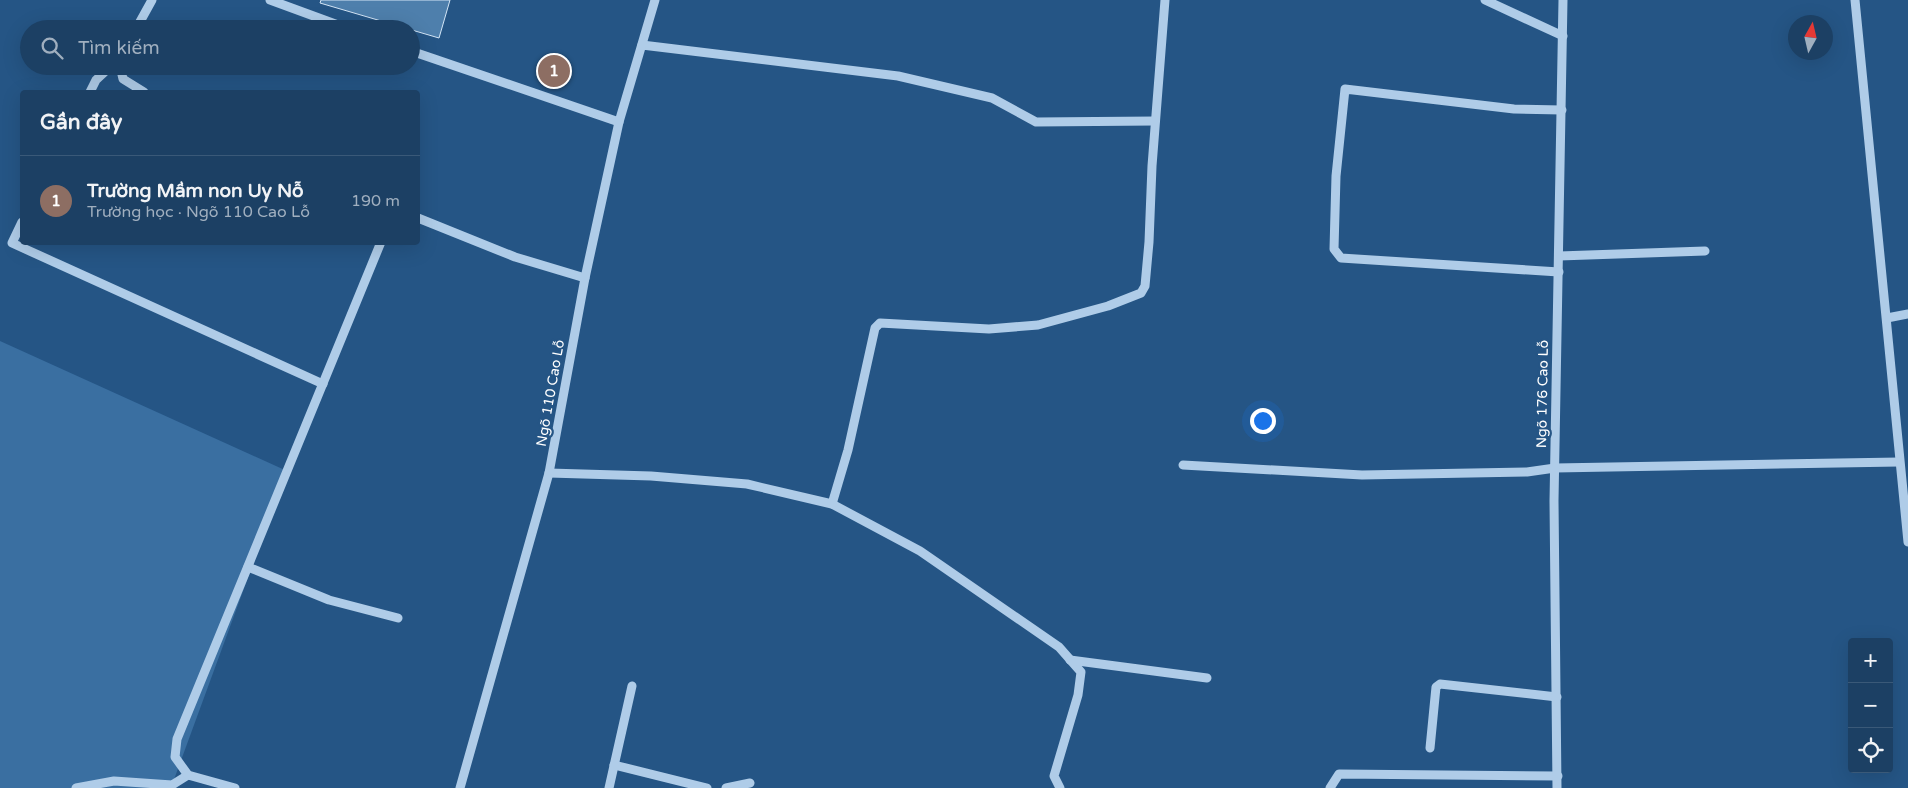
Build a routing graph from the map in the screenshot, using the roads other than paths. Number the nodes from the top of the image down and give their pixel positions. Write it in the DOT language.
graph roads {
  1 [pos="152,0"];
  2 [pos="270,0"];
  3 [pos="655,0"];
  4 [pos="1165,0"];
  5 [pos="1485,0"];
  6 [pos="1563,0"];
  7 [pos="1855,0"];
  8 [pos="141,20"];
  9 [pos="324,20"];
  10 [pos="1563,36"];
  11 [pos="642,45"];
  12 [pos="420,54"];
  13 [pos="101,75"];
  14 [pos="122,75"];
  15 [pos="91,90"];
  16 [pos="141,90"];
  17 [pos="1562,110"];
  18 [pos="1155,121"];
  19 [pos="619,122"];
  20 [pos="420,219"];
  21 [pos="20,226"];
  22 [pos="380,245"];
  23 [pos="1705,251"];
  24 [pos="1559,256"];
  25 [pos="1558,272"];
  26 [pos="585,278"];
  27 [pos="1908,314"];
  28 [pos="1886,318"];
  29 [pos="323,384"];
  30 [pos="1900,462"];
  31 [pos="1183,465"];
  32 [pos="1555,468"];
  33 [pos="549,473"];
  34 [pos="832,504"];
  35 [pos="1908,542"];
  36 [pos="248,567"];
  37 [pos="398,618"];
  38 [pos="1070,660"];
  39 [pos="1207,678"];
  40 [pos="632,686"];
  41 [pos="1557,697"];
  42 [pos="1430,748"];
  43 [pos="614,764"];
  44 [pos="188,775"];
  45 [pos="1558,776"];
  46 [pos="750,783"];
  47 [pos="76,788"];
  48 [pos="235,788"];
  49 [pos="460,788"];
  50 [pos="609,788"];
  51 [pos="707,788"];
  52 [pos="726,788"];
  53 [pos="1060,788"];
  54 [pos="1330,788"];
  55 [pos="1557,788"];
  1 -- 8 [label="street"];
  2 -- 9 [label="street"];
  3 -- 11 [label="street, Ngõ 110 Cao Lỗ"];
  4 -- 18 [label="street"];
  5 -- 10 [label="street"];
  6 -- 10 [label="street, Ngõ 176 Cao Lỗ"];
  7 -- 28 [label="street"];
  10 -- 17 [label="street, Ngõ 176 Cao Lỗ"];
  11 -- 18 [label="street"];
  11 -- 19 [label="street, Ngõ 110 Cao Lỗ"];
  12 -- 19 [label="street"];
  13 -- 15 [label="street"];
  14 -- 16 [label="street"];
  17 -- 24 [label="street, Ngõ 176 Cao Lỗ"];
  17 -- 25 [label="street"];
  18 -- 34 [label="street"];
  19 -- 26 [label="street, Ngõ 110 Cao Lỗ"];
  20 -- 26 [label="street"];
  21 -- 29 [label="street"];
  22 -- 29 [label="street"];
  23 -- 24 [label="street"];
  24 -- 25 [label="street, Ngõ 176 Cao Lỗ"];
  25 -- 32 [label="street, Ngõ 176 Cao Lỗ"];
  26 -- 33 [label="street, Ngõ 110 Cao Lỗ"];
  27 -- 28 [label="street"];
  28 -- 30 [label="street"];
  29 -- 36 [label="street"];
  30 -- 32 [label="street"];
  30 -- 35 [label="street"];
  31 -- 32 [label="street"];
  32 -- 41 [label="street, Ngõ 176 Cao Lỗ"];
  33 -- 34 [label="street"];
  33 -- 49 [label="street, Ngõ 110 Cao Lỗ"];
  34 -- 38 [label="street"];
  36 -- 37 [label="street"];
  36 -- 44 [label="street"];
  38 -- 39 [label="street"];
  38 -- 53 [label="street"];
  40 -- 43 [label="street"];
  41 -- 42 [label="street"];
  41 -- 45 [label="street, Ngõ 176 Cao Lỗ"];
  43 -- 50 [label="street"];
  43 -- 51 [label="street"];
  44 -- 47 [label="street"];
  44 -- 48 [label="street"];
  45 -- 54 [label="street"];
  45 -- 55 [label="street, Ngõ 176 Cao Lỗ"];
  46 -- 52 [label="street"];
}
